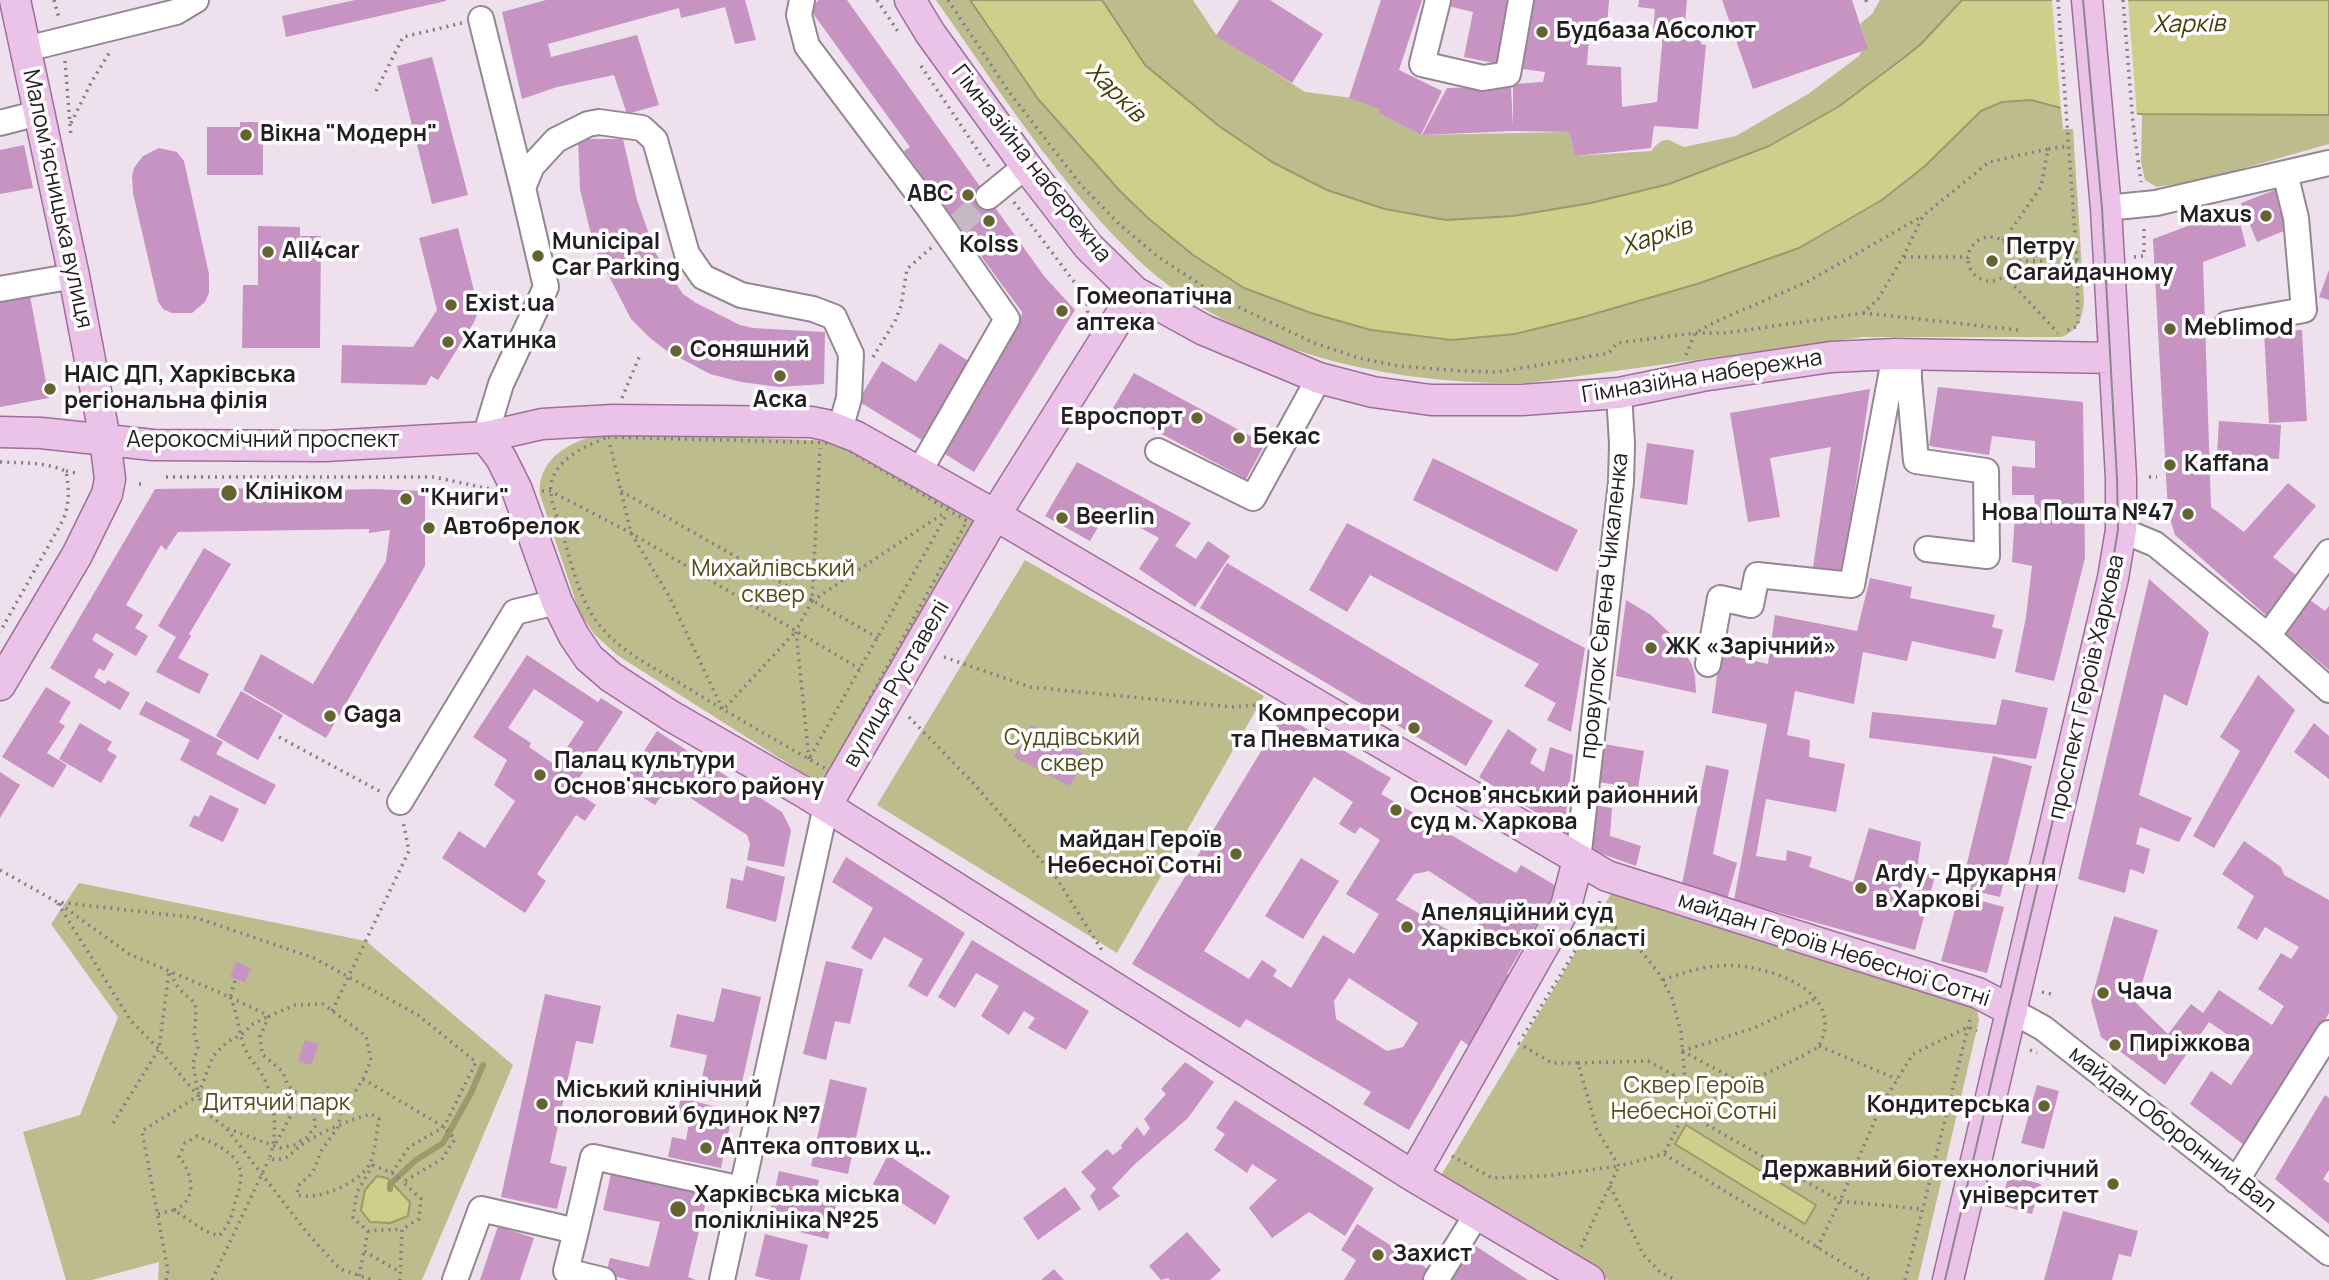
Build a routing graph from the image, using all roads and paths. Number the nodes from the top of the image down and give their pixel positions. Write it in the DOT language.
graph roads {
  1 [pos="15,0"];
  2 [pos="196,0"];
  3 [pos="802,0"];
  4 [pos="877,0"];
  5 [pos="910,0"];
  6 [pos="948,0"];
  7 [pos="1438,0"];
  8 [pos="1521,0"];
  9 [pos="2058,0"];
  10 [pos="2087,0"];
  11 [pos="2123,0"];
  12 [pos="481,19"];
  13 [pos="132,23"];
  14 [pos="899,33"];
  15 [pos="26,49"];
  16 [pos="921,66"];
  17 [pos="376,91"];
  18 [pos="39,113"];
  19 [pos="0,123"];
  20 [pos="70,125"];
  21 [pos="2084,128"];
  22 [pos="2069,146"];
  23 [pos="2048,149"];
  24 [pos="2329,163"];
  25 [pos="1026,166"];
  26 [pos="2285,173"];
  27 [pos="2141,184"];
  28 [pos="523,188"];
  29 [pos="995,192"];
  30 [pos="2106,208"];
  31 [pos="1923,216"];
  32 [pos="2144,219"];
  33 [pos="952,229"];
  34 [pos="2003,241"];
  35 [pos="1903,257"];
  36 [pos="1968,257"];
  37 [pos="2134,257"];
  38 [pos="2012,261"];
  39 [pos="2080,261"];
  40 [pos="74,276"];
  41 [pos="2005,276"];
  42 [pos="0,289"];
  43 [pos="1135,292"];
  44 [pos="1863,313"];
  45 [pos="1088,320"];
  46 [pos="2227,324"];
  47 [pos="2030,331"];
  48 [pos="2044,332"];
  49 [pos="1695,333"];
  50 [pos="2058,334"];
  51 [pos="1685,353"];
  52 [pos="640,355"];
  53 [pos="1902,355"];
  54 [pos="2114,358"];
  55 [pos="869,365"];
  56 [pos="1319,378"];
  57 [pos="1619,393"];
  58 [pos="610,428"];
  59 [pos="0,432"];
  60 [pos="830,436"];
  61 [pos="485,437"];
  62 [pos="105,439"];
  63 [pos="1158,451"];
  64 [pos="0,462"];
  65 [pos="66,471"];
  66 [pos="919,472"];
  67 [pos="76,473"];
  68 [pos="166,477"];
  69 [pos="2149,477"];
  70 [pos="2157,477"];
  71 [pos="492,489"];
  72 [pos="537,491"];
  73 [pos="550,491"];
  74 [pos="621,491"];
  75 [pos="950,510"];
  76 [pos="981,518"];
  77 [pos="2121,530"];
  78 [pos="631,533"];
  79 [pos="1927,549"];
  80 [pos="2329,552"];
  81 [pos="812,601"];
  82 [pos="557,602"];
  83 [pos="796,631"];
  84 [pos="0,632"];
  85 [pos="2268,636"];
  86 [pos="877,638"];
  87 [pos="944,657"];
  88 [pos="1708,664"];
  89 [pos="860,669"];
  90 [pos="0,685"];
  91 [pos="2329,690"];
  92 [pos="1267,703"];
  93 [pos="723,710"];
  94 [pos="909,717"];
  95 [pos="279,737"];
  96 [pos="809,759"];
  97 [pos="830,771"];
  98 [pos="400,802"];
  99 [pos="826,806"];
  100 [pos="1578,860"];
  101 [pos="0,870"];
  102 [pos="57,902"];
  103 [pos="1597,915"];
  104 [pos="1108,960"];
  105 [pos="169,971"];
  106 [pos="349,976"];
  107 [pos="1663,980"];
  108 [pos="236,981"];
  109 [pos="2042,992"];
  110 [pos="2051,994"];
  111 [pos="230,997"];
  112 [pos="1815,999"];
  113 [pos="1974,1003"];
  114 [pos="332,1011"];
  115 [pos="2012,1011"];
  116 [pos="269,1016"];
  117 [pos="1968,1027"];
  118 [pos="1977,1031"];
  119 [pos="2329,1033"];
  120 [pos="242,1035"];
  121 [pos="1518,1043"];
  122 [pos="1819,1045"];
  123 [pos="159,1049"];
  124 [pos="2030,1050"];
  125 [pos="1682,1051"];
  126 [pos="2037,1053"];
  127 [pos="1578,1063"];
  128 [pos="363,1079"];
  129 [pos="1897,1079"];
  130 [pos="1685,1081"];
  131 [pos="1743,1083"];
  132 [pos="198,1096"];
  133 [pos="352,1096"];
  134 [pos="300,1098"];
  135 [pos="1685,1112"];
  136 [pos="113,1123"];
  137 [pos="338,1127"];
  138 [pos="444,1127"];
  139 [pos="226,1128"];
  140 [pos="275,1145"];
  141 [pos="1664,1154"];
  142 [pos="1450,1155"];
  143 [pos="269,1160"];
  144 [pos="372,1164"];
  145 [pos="1619,1166"];
  146 [pos="392,1172"];
  147 [pos="262,1173"];
  148 [pos="1413,1176"];
  149 [pos="2236,1181"];
  150 [pos="403,1182"];
  151 [pos="1610,1186"];
  152 [pos="742,1189"];
  153 [pos="1840,1201"];
  154 [pos="1921,1209"];
  155 [pos="174,1210"];
  156 [pos="158,1214"];
  157 [pos="1477,1214"];
  158 [pos="402,1229"];
  159 [pos="368,1231"];
  160 [pos="576,1231"];
  161 [pos="1817,1248"];
  162 [pos="364,1251"];
  163 [pos="2329,1253"];
  164 [pos="400,1272"];
  165 [pos="1579,1274"];
  166 [pos="359,1276"];
  167 [pos="166,1280"];
  168 [pos="212,1280"];
  169 [pos="373,1280"];
  170 [pos="400,1280"];
  171 [pos="455,1280"];
  172 [pos="603,1280"];
  173 [pos="722,1280"];
  174 [pos="1436,1280"];
  175 [pos="1676,1280"];
  176 [pos="1871,1280"];
  177 [pos="1905,1280"];
  178 [pos="1948,1280"];
  1 -- 15 [label="main road, Малом’ясницька вулиця"];
  2 -- 13 [label="street"];
  3 -- 33 [label="street"];
  4 -- 14 [label="path"];
  5 -- 25 [label="main road, Гімназійна набережна"];
  6 -- 49 [label="path"];
  7 -- 8 [label="street"];
  9 -- 21 [label="path"];
  10 -- 21 [label="main road, проспект Героїв Харкова"];
  11 -- 27 [label="path"];
  12 -- 17 [label="path"];
  12 -- 28 [label="street"];
  13 -- 15 [label="street"];
  13 -- 20 [label="path"];
  15 -- 18 [label="main road, Малом’ясницька вулиця"];
  16 -- 29 [label="path"];
  18 -- 19 [label="street"];
  18 -- 40 [label="main road, Малом’ясницька вулиця"];
  21 -- 22 [label="path"];
  21 -- 30 [label="main road, проспект Героїв Харкова"];
  22 -- 23 [label="path"];
  22 -- 39 [label="path"];
  23 -- 31 [label="path"];
  23 -- 34 [label="path"];
  24 -- 26 [label="street"];
  25 -- 29 [label="street"];
  25 -- 43 [label="main road, Гімназійна набережна"];
  26 -- 30 [label="street"];
  26 -- 46 [label="street"];
  28 -- 60 [label="street"];
  28 -- 61 [label="street"];
  29 -- 45 [label="path"];
  30 -- 54 [label="main road, проспект Героїв Харкова"];
  31 -- 35 [label="path"];
  31 -- 49 [label="path"];
  32 -- 37 [label="path"];
  33 -- 55 [label="path"];
  33 -- 66 [label="street"];
  34 -- 36 [label="path"];
  34 -- 38 [label="path"];
  35 -- 36 [label="path"];
  35 -- 44 [label="path"];
  36 -- 41 [label="path"];
  38 -- 39 [label="path"];
  38 -- 41 [label="path"];
  39 -- 50 [label="path"];
  40 -- 42 [label="street"];
  40 -- 62 [label="main road, Малом’ясницька вулиця"];
  41 -- 50 [label="path"];
  43 -- 56 [label="main road, Гімназійна набережна"];
  43 -- 76 [label="main road, вулиця Руставелі"];
  44 -- 47 [label="path"];
  44 -- 49 [label="path"];
  48 -- 50 [label="path"];
  49 -- 51 [label="path"];
  52 -- 58 [label="path"];
  53 -- 54 [label="main road, Гімназійна набережна"];
  53 -- 57 [label="main road, Гімназійна набережна"];
  53 -- 79 [label="street"];
  53 -- 88 [label="street"];
  54 -- 77 [label="main road, проспект Героїв Харкова"];
  56 -- 57 [label="main road, Гімназійна набережна"];
  56 -- 63 [label="street"];
  57 -- 100 [label="street, провулок Євгена Чикаленка"];
  58 -- 60 [label="path"];
  58 -- 60 [label="main road, майдан Героїв Небесної Сотні"];
  58 -- 61 [label="main road, майдан Героїв Небесної Сотні"];
  58 -- 73 [label="path"];
  58 -- 74 [label="path"];
  59 -- 62 [label="main road, Аерокосмічний проспект"];
  60 -- 66 [label="main road, майдан Героїв Небесної Сотні"];
  60 -- 75 [label="path"];
  60 -- 81 [label="path"];
  61 -- 62 [label="main road, Аерокосмічний проспект"];
  61 -- 82 [label="main road"];
  62 -- 90 [label="main road, Малом’ясницька вулиця"];
  64 -- 65 [label="path"];
  65 -- 67 [label="path"];
  65 -- 84 [label="path"];
  66 -- 76 [label="main road, майдан Героїв Небесної Сотні"];
  68 -- 71 [label="path"];
  69 -- 70 [label="path"];
  72 -- 73 [label="path"];
  73 -- 78 [label="path"];
  73 -- 93 [label="path"];
  74 -- 78 [label="path"];
  74 -- 81 [label="path"];
  75 -- 76 [label="path"];
  75 -- 81 [label="path"];
  75 -- 86 [label="path"];
  76 -- 99 [label="main road, вулиця Руставелі"];
  76 -- 100 [label="main road, майдан Героїв Небесної Сотні"];
  77 -- 85 [label="street"];
  77 -- 115 [label="main road, проспект Героїв Харкова"];
  78 -- 83 [label="path"];
  78 -- 93 [label="path"];
  80 -- 85 [label="street"];
  81 -- 83 [label="path"];
  81 -- 86 [label="path"];
  82 -- 98 [label="street"];
  82 -- 99 [label="main road"];
  83 -- 89 [label="path"];
  83 -- 93 [label="path"];
  83 -- 96 [label="path"];
  85 -- 91 [label="street"];
  86 -- 89 [label="path"];
  87 -- 92 [label="path"];
  89 -- 96 [label="path"];
  93 -- 96 [label="path"];
  94 -- 104 [label="path"];
  95 -- 98 [label="path"];
  96 -- 97 [label="path"];
  98 -- 106 [label="path"];
  99 -- 148 [label="main road"];
  99 -- 152 [label="street, вулиця Руставелі"];
  100 -- 115 [label="main road, майдан Героїв Небесної Сотні"];
  100 -- 148 [label="main road"];
  101 -- 102 [label="path"];
  102 -- 105 [label="path"];
  102 -- 106 [label="path"];
  102 -- 123 [label="path"];
  103 -- 107 [label="path"];
  105 -- 111 [label="path"];
  105 -- 123 [label="path"];
  105 -- 132 [label="path"];
  106 -- 114 [label="path"];
  106 -- 138 [label="path"];
  107 -- 112 [label="path"];
  107 -- 125 [label="path"];
  108 -- 111 [label="path"];
  109 -- 110 [label="path"];
  111 -- 116 [label="path"];
  111 -- 120 [label="path"];
  112 -- 122 [label="path"];
  112 -- 125 [label="path"];
  113 -- 117 [label="path"];
  114 -- 116 [label="path"];
  114 -- 128 [label="path"];
  115 -- 149 [label="street, майдан Оборонний Вал"];
  115 -- 178 [label="main road, проспект Героїв Харкова"];
  116 -- 120 [label="path"];
  116 -- 134 [label="path"];
  117 -- 118 [label="path"];
  117 -- 129 [label="path"];
  117 -- 154 [label="path"];
  119 -- 149 [label="street"];
  120 -- 132 [label="path"];
  120 -- 140 [label="path"];
  121 -- 127 [label="path"];
  122 -- 129 [label="path"];
  122 -- 131 [label="path"];
  123 -- 132 [label="path"];
  123 -- 136 [label="path"];
  124 -- 126 [label="path"];
  125 -- 130 [label="path"];
  125 -- 131 [label="path"];
  127 -- 130 [label="path"];
  127 -- 145 [label="path"];
  128 -- 133 [label="path"];
  128 -- 138 [label="path"];
  129 -- 153 [label="path"];
  130 -- 135 [label="path"];
  131 -- 135 [label="path"];
  132 -- 139 [label="path"];
  132 -- 156 [label="path"];
  133 -- 134 [label="path"];
  133 -- 137 [label="path"];
  134 -- 140 [label="path"];
  134 -- 140 [label="path"];
  135 -- 141 [label="path"];
  135 -- 153 [label="path"];
  137 -- 143 [label="path"];
  137 -- 144 [label="path"];
  137 -- 144 [label="path"];
  138 -- 146 [label="path"];
  138 -- 150 [label="path"];
  139 -- 140 [label="path"];
  139 -- 147 [label="path"];
  140 -- 143 [label="path"];
  141 -- 145 [label="path"];
  141 -- 161 [label="path"];
  142 -- 145 [label="path"];
  143 -- 147 [label="path"];
  144 -- 146 [label="path"];
  144 -- 159 [label="path"];
  145 -- 151 [label="path"];
  146 -- 150 [label="path"];
  147 -- 166 [label="path"];
  147 -- 168 [label="path"];
  148 -- 157 [label="main road"];
  149 -- 163 [label="street, майдан Оборонний Вал"];
  150 -- 158 [label="path"];
  151 -- 165 [label="path"];
  151 -- 175 [label="path"];
  152 -- 160 [label="street"];
  152 -- 173 [label="street, вулиця Руставелі"];
  153 -- 154 [label="path"];
  153 -- 161 [label="path"];
  154 -- 177 [label="path"];
  155 -- 155 [label="path"];
  155 -- 156 [label="path"];
  156 -- 167 [label="path"];
  157 -- 165 [label="main road"];
  157 -- 174 [label="street"];
  158 -- 159 [label="path"];
  158 -- 164 [label="path"];
  159 -- 162 [label="path"];
  160 -- 171 [label="street"];
  160 -- 172 [label="street"];
  161 -- 176 [label="path"];
  162 -- 164 [label="path"];
  162 -- 166 [label="path"];
  164 -- 170 [label="path"];
  166 -- 169 [label="path"];
}
